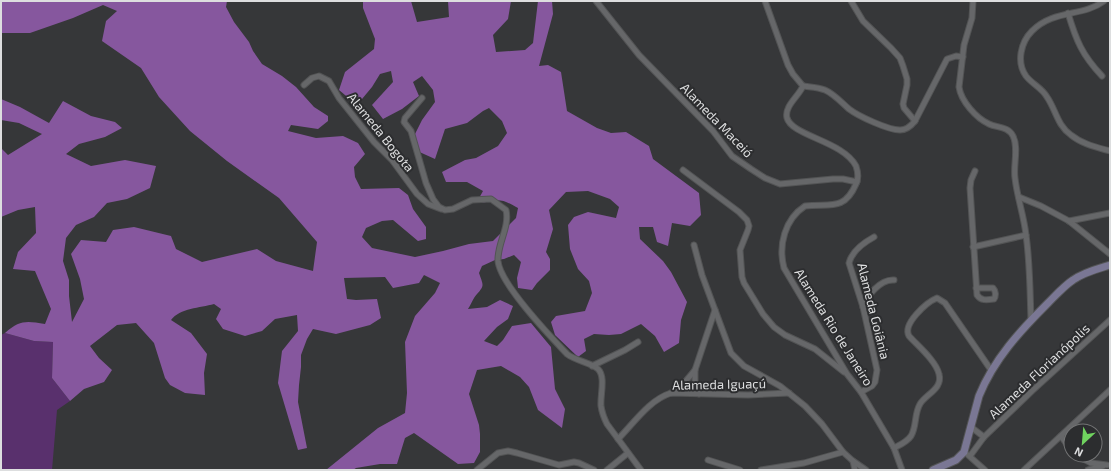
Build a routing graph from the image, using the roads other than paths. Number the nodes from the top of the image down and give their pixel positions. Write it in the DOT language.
graph roads {
  1 [pos="596,1"];
  2 [pos="765,1"];
  3 [pos="851,1"];
  4 [pos="973,1"];
  5 [pos="1104,1"];
  6 [pos="1068,13"];
  7 [pos="963,57"];
  8 [pos="1102,76"];
  9 [pos="304,85"];
  10 [pos="803,86"];
  11 [pos="422,98"];
  12 [pos="915,121"];
  13 [pos="1110,151"];
  14 [pos="683,170"];
  15 [pos="975,171"];
  16 [pos="857,182"];
  17 [pos="1019,198"];
  18 [pos="442,209"];
  19 [pos="1110,212"];
  20 [pos="1069,221"];
  21 [pos="1026,235"];
  22 [pos="874,237"];
  23 [pos="694,245"];
  24 [pos="973,247"];
  25 [pos="1110,254"];
  26 [pos="1110,265"];
  27 [pos="894,280"];
  28 [pos="976,288"];
  29 [pos="863,307"];
  30 [pos="715,310"];
  31 [pos="1031,320"];
  32 [pos="1110,320"];
  33 [pos="638,342"];
  34 [pos="592,366"];
  35 [pos="695,370"];
  36 [pos="991,370"];
  37 [pos="847,374"];
  38 [pos="1110,390"];
  39 [pos="861,392"];
  40 [pos="671,393"];
  41 [pos="789,393"];
  42 [pos="699,394"];
  43 [pos="971,427"];
  44 [pos="1062,436"];
  45 [pos="984,437"];
  46 [pos="618,439"];
  47 [pos="894,448"];
  48 [pos="628,452"];
  49 [pos="843,452"];
  50 [pos="967,454"];
  51 [pos="708,460"];
  52 [pos="853,461"];
  53 [pos="1091,463"];
  54 [pos="1109,465"];
  55 [pos="983,469"];
  56 [pos="1027,469"];
  57 [pos="477,470"];
  58 [pos="594,470"];
  59 [pos="608,470"];
  60 [pos="641,470"];
  61 [pos="740,470"];
  62 [pos="761,470"];
  63 [pos="855,470"];
  64 [pos="866,470"];
  65 [pos="902,470"];
  66 [pos="933,470"];
  67 [pos="1088,470"];
  1 -- 16 [label="street, Alameda Maceió"];
  2 -- 10 [label="street"];
  3 -- 12 [label="street"];
  4 -- 7 [label="street"];
  5 -- 6 [label="street"];
  6 -- 8 [label="street"];
  6 -- 13 [label="street"];
  7 -- 12 [label="street"];
  7 -- 17 [label="street"];
  9 -- 18 [label="street, Alameda Bogota"];
  10 -- 12 [label="street"];
  10 -- 16 [label="street"];
  11 -- 18 [label="street"];
  14 -- 37 [label="street"];
  15 -- 24 [label="street"];
  16 -- 37 [label="street, Alameda Rio de Janeiro"];
  17 -- 20 [label="street"];
  17 -- 21 [label="street"];
  18 -- 34 [label="street"];
  19 -- 20 [label="street"];
  20 -- 25 [label="street"];
  21 -- 24 [label="street"];
  21 -- 31 [label="street"];
  22 -- 29 [label="street, Alameda Goiânia"];
  23 -- 30 [label="street"];
  24 -- 28 [label="street"];
  26 -- 31 [label="street"];
  27 -- 29 [label="street"];
  29 -- 39 [label="street, Alameda Goiânia"];
  30 -- 35 [label="street"];
  30 -- 41 [label="street"];
  31 -- 36 [label="street"];
  32 -- 45 [label="street, Alameda Florianópolis"];
  33 -- 34 [label="street"];
  34 -- 46 [label="street"];
  35 -- 40 [label="street"];
  35 -- 42 [label="street"];
  36 -- 43 [label="street"];
  36 -- 47 [label="street"];
  37 -- 39 [label="street, Alameda Rio de Janeiro"];
  38 -- 44 [label="street"];
  39 -- 47 [label="street, Alameda Rio de Janeiro"];
  40 -- 42 [label="street, Alameda Iguaçú"];
  40 -- 46 [label="street, Alameda Iguaçú"];
  41 -- 42 [label="street, Alameda Iguaçú"];
  41 -- 49 [label="street"];
  43 -- 45 [label="street"];
  43 -- 50 [label="street"];
  44 -- 56 [label="street"];
  45 -- 50 [label="street, Alameda Florianópolis"];
  46 -- 48 [label="street"];
  47 -- 65 [label="street, Alameda Rio de Janeiro"];
  48 -- 59 [label="street"];
  48 -- 60 [label="street"];
  49 -- 52 [label="street"];
  49 -- 62 [label="street"];
  50 -- 55 [label="street"];
  50 -- 66 [label="street"];
  51 -- 61 [label="street"];
  52 -- 63 [label="street"];
  52 -- 64 [label="street"];
  53 -- 54 [label="street"];
  54 -- 67 [label="street"];
  57 -- 58 [label="street"];
}
